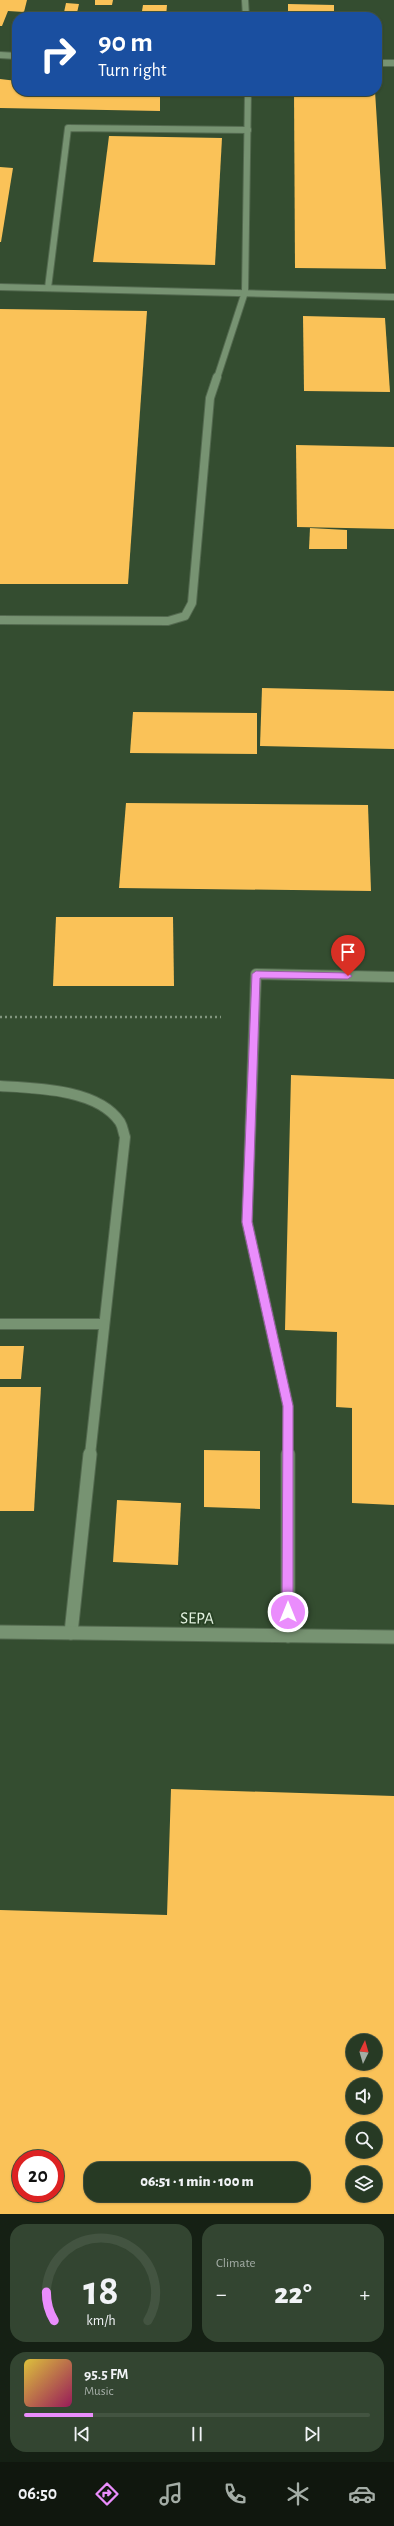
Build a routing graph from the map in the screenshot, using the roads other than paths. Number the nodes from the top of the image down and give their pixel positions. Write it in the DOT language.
graph roads {
  1 [pos="245,0"];
  2 [pos="246,12"];
  3 [pos="0,55"];
  4 [pos="12,56"];
  5 [pos="382,63"];
  6 [pos="394,63"];
  7 [pos="248,96"];
  8 [pos="248,130"];
  9 [pos="0,286"];
  10 [pos="48,288"];
  11 [pos="245,292"];
  12 [pos="394,297"];
  13 [pos="0,620"];
  14 [pos="394,977"];
  15 [pos="0,1086"];
  16 [pos="0,1324"];
  17 [pos="104,1324"];
  18 [pos="0,1632"];
  19 [pos="71,1633"];
  20 [pos="288,1636"];
  21 [pos="394,1637"];
  1 -- 2 [label="street"];
  3 -- 4 [label="street"];
  5 -- 6 [label="street"];
  7 -- 8 [label="street"];
  8 -- 10 [label="street"];
  8 -- 11 [label="street"];
  9 -- 10 [label="street"];
  10 -- 11 [label="street"];
  11 -- 12 [label="street"];
  11 -- 13 [label="street"];
  14 -- 20 [label="street"];
  15 -- 17 [label="street"];
  16 -- 17 [label="street"];
  17 -- 19 [label="street"];
  18 -- 19 [label="street, SEPA"];
  19 -- 20 [label="street, SEPA"];
  20 -- 21 [label="street, SEPA"];
}
